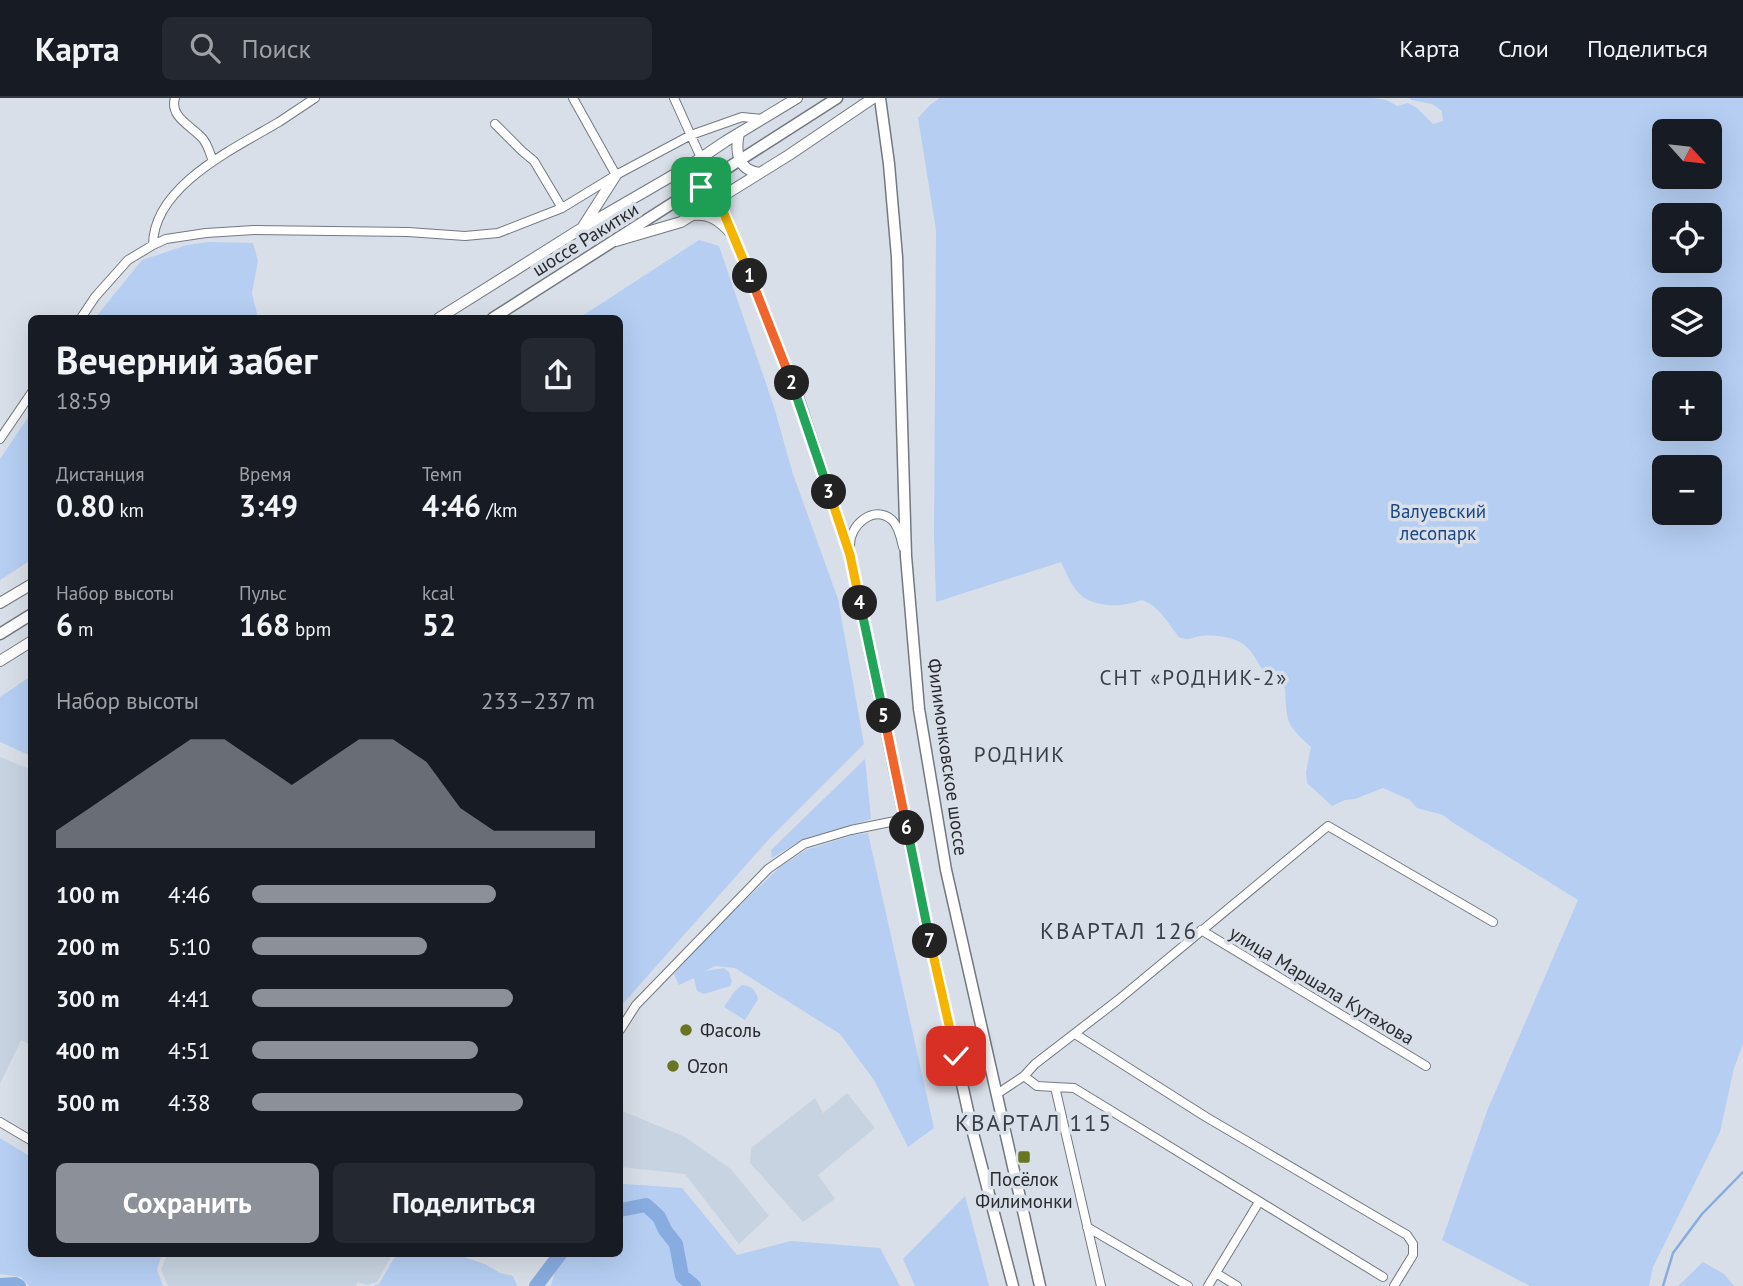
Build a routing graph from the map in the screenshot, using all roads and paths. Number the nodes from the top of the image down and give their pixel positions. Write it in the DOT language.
graph roads {
  1 [pos="175,98"];
  2 [pos="315,98"];
  3 [pos="573,98"];
  4 [pos="674,98"];
  5 [pos="797,98"];
  6 [pos="837,98"];
  7 [pos="873,98"];
  8 [pos="880,98"];
  9 [pos="762,119"];
  10 [pos="495,124"];
  11 [pos="739,133"];
  12 [pos="691,135"];
  13 [pos="701,158"];
  14 [pos="213,161"];
  15 [pos="740,161"];
  16 [pos="760,173"];
  17 [pos="616,175"];
  18 [pos="710,180"];
  19 [pos="718,200"];
  20 [pos="562,208"];
  21 [pos="693,215"];
  22 [pos="582,228"];
  23 [pos="732,233"];
  24 [pos="612,242"];
  25 [pos="153,245"];
  26 [pos="83,315"];
  27 [pos="444,315"];
  28 [pos="498,315"];
  29 [pos="28,398"];
  30 [pos="0,439"];
  31 [pos="850,555"];
  32 [pos="906,556"];
  33 [pos="28,586"];
  34 [pos="0,603"];
  35 [pos="28,616"];
  36 [pos="0,634"];
  37 [pos="28,644"];
  38 [pos="0,661"];
  39 [pos="905,819"];
  40 [pos="1493,922"];
  41 [pos="1201,930"];
  42 [pos="623,1025"];
  43 [pos="1074,1034"];
  44 [pos="1426,1066"];
  45 [pos="1024,1076"];
  46 [pos="1055,1087"];
  47 [pos="997,1094"];
  48 [pos="0,1122"];
  49 [pos="28,1139"];
  50 [pos="1259,1202"];
  51 [pos="1087,1227"];
  52 [pos="1216,1273"];
  53 [pos="1383,1277"];
  54 [pos="1013,1286"];
  55 [pos="1040,1286"];
  56 [pos="1101,1286"];
  57 [pos="1188,1286"];
  58 [pos="1208,1286"];
  59 [pos="1237,1286"];
  60 [pos="1394,1286"];
  1 -- 14 [label="street"];
  2 -- 14 [label="street"];
  3 -- 17 [label="street"];
  4 -- 12 [label="street"];
  5 -- 9 [label="street"];
  6 -- 15 [label="main road, шоссе Ракитки"];
  7 -- 16 [label="street"];
  8 -- 32 [label="main road, Филимонковское шоссе"];
  9 -- 11 [label="street"];
  9 -- 12 [label="street"];
  10 -- 20 [label="street"];
  11 -- 13 [label="street"];
  11 -- 15 [label="street"];
  12 -- 13 [label="street"];
  12 -- 17 [label="street"];
  13 -- 18 [label="street"];
  13 -- 22 [label="street"];
  14 -- 25 [label="street"];
  15 -- 16 [label="street"];
  15 -- 18 [label="main road, шоссе Ракитки"];
  16 -- 19 [label="street"];
  17 -- 20 [label="street"];
  17 -- 22 [label="street"];
  18 -- 19 [label="main road"];
  18 -- 24 [label="main road, шоссе Ракитки"];
  19 -- 21 [label="street"];
  19 -- 23 [label="main road"];
  20 -- 25 [label="street"];
  21 -- 23 [label="street"];
  21 -- 24 [label="street"];
  22 -- 27 [label="street"];
  23 -- 31 [label="main road"];
  24 -- 28 [label="main road, шоссе Ракитки"];
  25 -- 26 [label="street"];
  29 -- 30 [label="street"];
  31 -- 32 [label="street"];
  31 -- 39 [label="main road"];
  32 -- 47 [label="main road, Филимонковское шоссе"];
  33 -- 34 [label="street"];
  35 -- 36 [label="main road"];
  37 -- 38 [label="street"];
  39 -- 42 [label="street"];
  39 -- 54 [label="main road"];
  40 -- 41 [label="street"];
  41 -- 43 [label="street"];
  41 -- 44 [label="street, улица Маршала Кутахова"];
  43 -- 45 [label="street"];
  43 -- 60 [label="street"];
  45 -- 46 [label="street"];
  45 -- 47 [label="street"];
  46 -- 50 [label="street"];
  46 -- 51 [label="street"];
  47 -- 55 [label="main road, Филимонковское шоссе"];
  48 -- 49 [label="street"];
  50 -- 52 [label="street"];
  50 -- 53 [label="street"];
  51 -- 56 [label="street"];
  51 -- 57 [label="street"];
  52 -- 58 [label="street"];
  52 -- 59 [label="street"];
}
